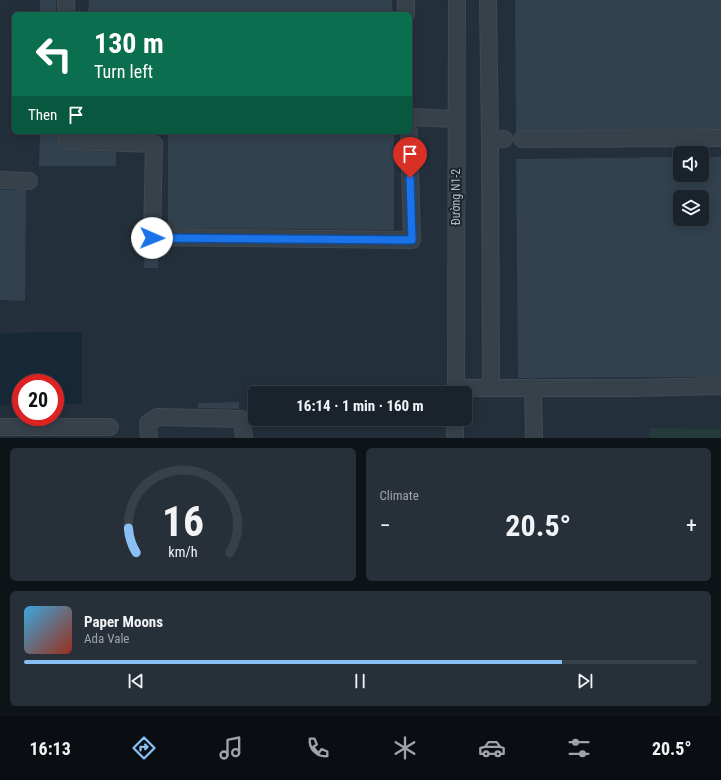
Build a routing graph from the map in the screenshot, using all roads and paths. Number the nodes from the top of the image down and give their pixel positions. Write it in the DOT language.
graph roads {
  1 [pos="66,0"];
  2 [pos="406,0"];
  3 [pos="457,0"];
  4 [pos="488,0"];
  5 [pos="66,12"];
  6 [pos="406,12"];
  7 [pos="412,117"];
  8 [pos="456,119"];
  9 [pos="67,134"];
  10 [pos="409,134"];
  11 [pos="721,138"];
  12 [pos="522,139"];
  13 [pos="0,180"];
  14 [pos="29,181"];
  15 [pos="456,386"];
  16 [pos="721,386"];
  17 [pos="533,387"];
  18 [pos="491,388"];
  19 [pos="472,389"];
  20 [pos="455,426"];
  21 [pos="0,427"];
  22 [pos="110,427"];
  23 [pos="149,438"];
  24 [pos="244,438"];
  25 [pos="455,438"];
  26 [pos="534,438"];
  1 -- 5 [label="street"];
  2 -- 6 [label="street"];
  3 -- 8 [label="street, Đường N1-2"];
  4 -- 18 [label="street"];
  7 -- 8 [label="street"];
  8 -- 15 [label="street, Đường N1-2"];
  9 -- 10 [label="street"];
  11 -- 12 [label="street"];
  13 -- 14 [label="street"];
  16 -- 17 [label="street"];
  17 -- 18 [label="street"];
  17 -- 26 [label="street"];
  18 -- 19 [label="street"];
  20 -- 25 [label="street"];
  21 -- 22 [label="street"];
  23 -- 24 [label="street"];
}
